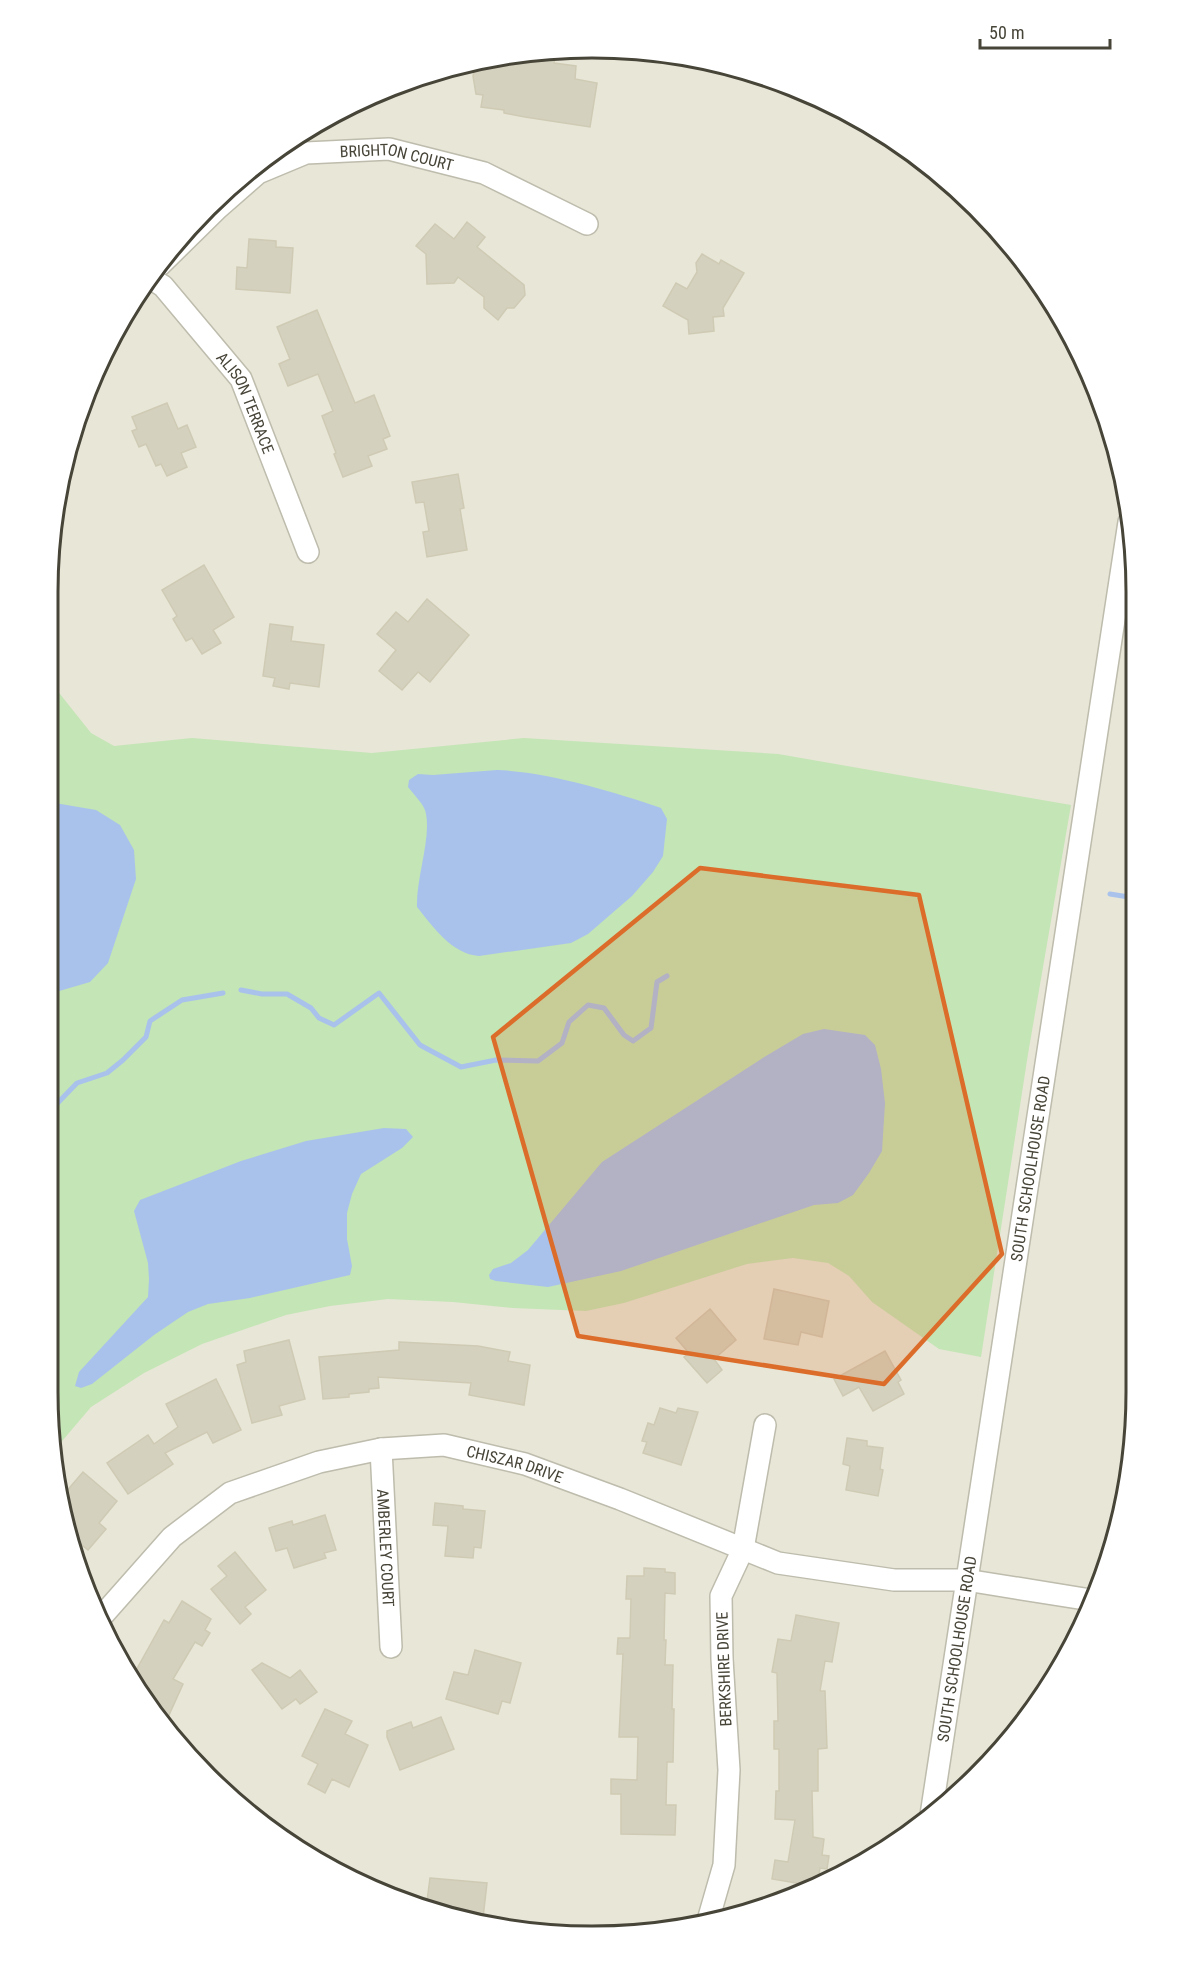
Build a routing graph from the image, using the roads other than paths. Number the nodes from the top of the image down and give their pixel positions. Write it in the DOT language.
graph roads {
  1 [pos="266,170"];
  2 [pos="587,224"];
  3 [pos="158,282"];
  4 [pos="308,552"];
  5 [pos="1124,555"];
  6 [pos="765,1425"];
  7 [pos="381,1449"];
  8 [pos="743,1549"];
  9 [pos="966,1580"];
  10 [pos="1084,1599"];
  11 [pos="106,1611"];
  12 [pos="391,1647"];
  13 [pos="933,1802"];
  14 [pos="711,1912"];
  1 -- 2 [label="street, BRIGHTON COURT"];
  3 -- 4 [label="street, ALISON TERRACE"];
  5 -- 9 [label="street, SOUTH SCHOOLHOUSE ROAD"];
  6 -- 8 [label="street, BERKSHIRE DRIVE"];
  7 -- 8 [label="street, CHISZAR DRIVE"];
  7 -- 11 [label="street, CHISZAR DRIVE"];
  7 -- 12 [label="street, AMBERLEY COURT"];
  8 -- 9 [label="street, CHISZAR DRIVE"];
  8 -- 14 [label="street, BERKSHIRE DRIVE"];
  9 -- 10 [label="street, CHISZAR DRIVE"];
  9 -- 13 [label="street, SOUTH SCHOOLHOUSE ROAD"];
}
